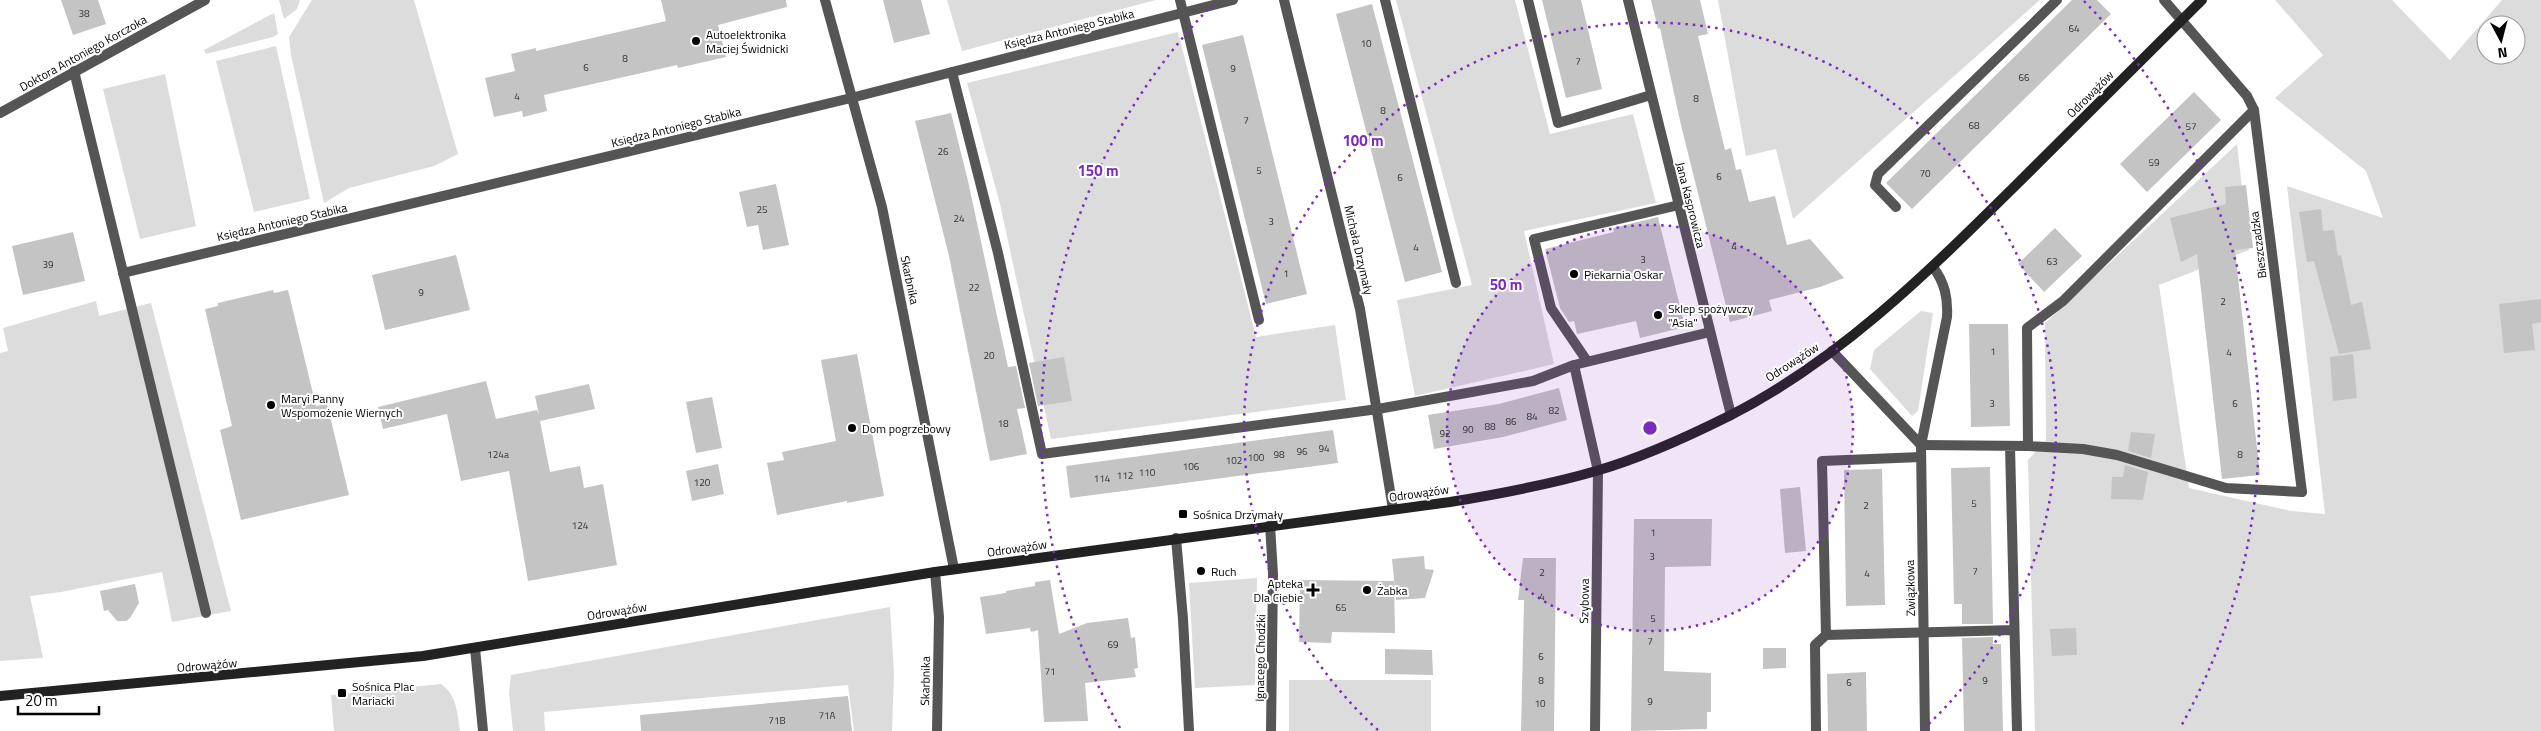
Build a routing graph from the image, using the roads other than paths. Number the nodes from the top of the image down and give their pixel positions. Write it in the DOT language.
graph roads {
  1 [pos="205,0"];
  2 [pos="825,0"];
  3 [pos="1180,0"];
  4 [pos="1233,0"];
  5 [pos="1284,0"];
  6 [pos="1385,0"];
  7 [pos="1528,0"];
  8 [pos="1628,0"];
  9 [pos="2057,0"];
  10 [pos="2164,0"];
  11 [pos="2202,0"];
  12 [pos="1183,13"];
  13 [pos="2182,20"];
  14 [pos="74,71"];
  15 [pos="952,72"];
  16 [pos="1651,96"];
  17 [pos="851,98"];
  18 [pos="2254,110"];
  19 [pos="0,113"];
  20 [pos="1679,205"];
  21 [pos="1896,207"];
  22 [pos="1933,268"];
  23 [pos="123,273"];
  24 [pos="1456,283"];
  25 [pos="1259,320"];
  26 [pos="1710,332"];
  27 [pos="1832,351"];
  28 [pos="1587,361"];
  29 [pos="1574,365"];
  30 [pos="1378,409"];
  31 [pos="1731,415"];
  32 [pos="1921,445"];
  33 [pos="2010,446"];
  34 [pos="2028,446"];
  35 [pos="1921,457"];
  36 [pos="1598,471"];
  37 [pos="1393,509"];
  38 [pos="1270,525"];
  39 [pos="1176,538"];
  40 [pos="954,569"];
  41 [pos="935,572"];
  42 [pos="206,613"];
  43 [pos="2014,630"];
  44 [pos="1924,632"];
  45 [pos="1826,635"];
  46 [pos="476,648"];
  47 [pos="0,696"];
  48 [pos="483,731"];
  49 [pos="937,731"];
  50 [pos="1189,731"];
  51 [pos="1272,731"];
  52 [pos="1595,731"];
  53 [pos="1816,731"];
  54 [pos="1924,731"];
  55 [pos="2017,731"];
  1 -- 14 [label="street, Doktora Antoniego Korczoka"];
  2 -- 17 [label="street, Skarbnika"];
  3 -- 12 [label="street"];
  4 -- 12 [label="street, Księdza Antoniego Stabika"];
  5 -- 30 [label="street, Michała Drzymały"];
  6 -- 24 [label="street"];
  7 -- 16 [label="street"];
  8 -- 16 [label="street, Jana Kasprowicza"];
  9 -- 21 [label="street"];
  10 -- 13 [label="street, Bieszczadzka"];
  11 -- 13 [label="street, Odrowążów"];
  12 -- 15 [label="street, Księdza Antoniego Stabika"];
  12 -- 25 [label="street"];
  13 -- 18 [label="street, Bieszczadzka"];
  13 -- 22 [label="street, Odrowążów"];
  14 -- 19 [label="street, Doktora Antoniego Korczoka"];
  14 -- 23 [label="street"];
  15 -- 17 [label="street, Księdza Antoniego Stabika"];
  15 -- 30 [label="street"];
  16 -- 20 [label="street, Jana Kasprowicza"];
  17 -- 23 [label="street, Księdza Antoniego Stabika"];
  17 -- 40 [label="street, Skarbnika"];
  18 -- 34 [label="street"];
  18 -- 34 [label="street, Bieszczadzka"];
  20 -- 26 [label="street, Jana Kasprowicza"];
  20 -- 28 [label="street"];
  22 -- 27 [label="street, Odrowążów"];
  22 -- 32 [label="street, Związkowa"];
  23 -- 42 [label="street"];
  26 -- 28 [label="street"];
  26 -- 31 [label="street, Jana Kasprowicza"];
  27 -- 31 [label="street, Odrowążów"];
  27 -- 32 [label="street"];
  28 -- 29 [label="street"];
  29 -- 30 [label="street"];
  29 -- 36 [label="street, Szybowa"];
  30 -- 37 [label="street, Michała Drzymały"];
  31 -- 36 [label="street, Odrowążów"];
  32 -- 33 [label="street"];
  32 -- 35 [label="street, Związkowa"];
  33 -- 34 [label="street"];
  33 -- 43 [label="street"];
  35 -- 44 [label="street, Związkowa"];
  35 -- 45 [label="street"];
  36 -- 37 [label="street, Odrowążów"];
  36 -- 52 [label="street, Szybowa"];
  37 -- 38 [label="street, Odrowążów"];
  38 -- 39 [label="street, Odrowążów"];
  38 -- 51 [label="street, Ignacego Chodźki"];
  39 -- 40 [label="street, Odrowążów"];
  39 -- 50 [label="street"];
  40 -- 41 [label="street, Odrowążów"];
  41 -- 46 [label="street, Odrowążów"];
  41 -- 49 [label="street, Skarbnika"];
  43 -- 44 [label="street"];
  43 -- 55 [label="street"];
  44 -- 45 [label="street"];
  44 -- 54 [label="street, Związkowa"];
  45 -- 53 [label="street"];
  46 -- 47 [label="street, Odrowążów"];
  46 -- 48 [label="street"];
}
